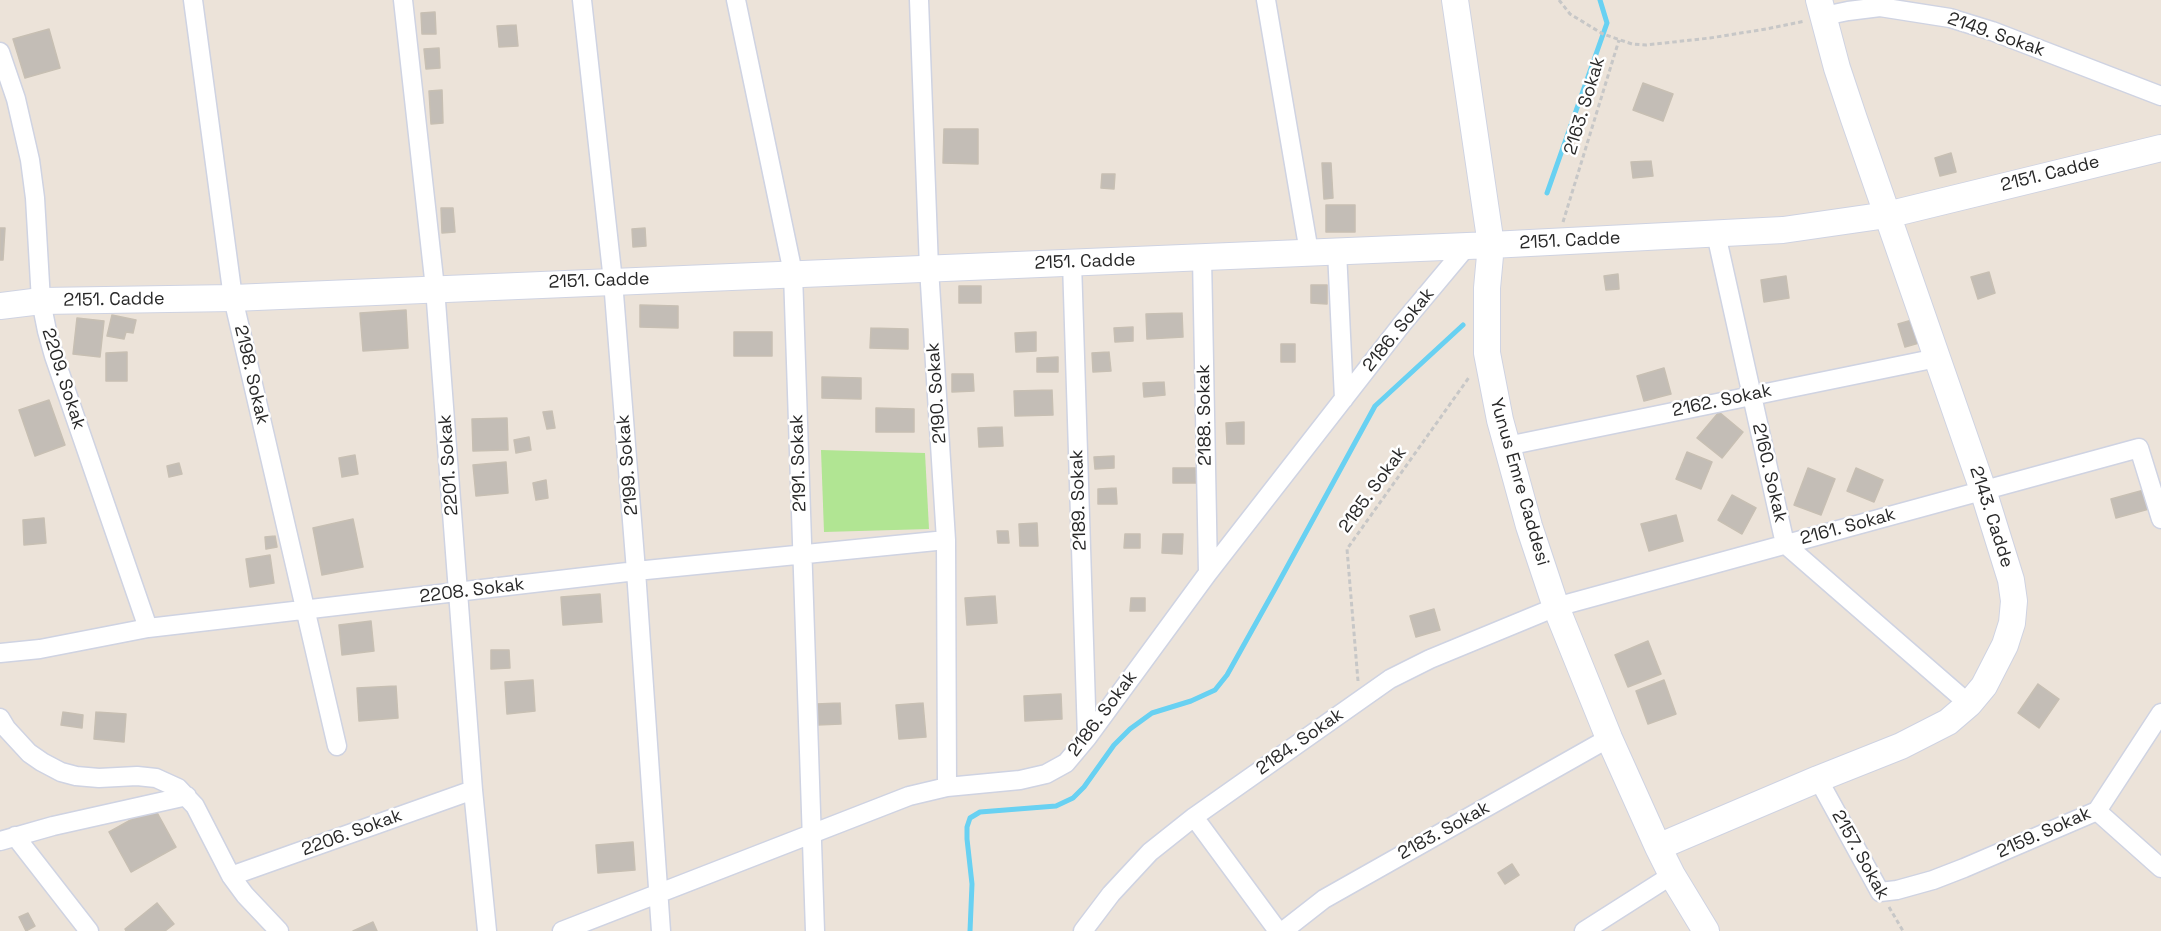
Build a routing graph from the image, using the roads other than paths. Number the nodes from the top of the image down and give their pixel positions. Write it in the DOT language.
graph roads {
  1 [pos="193,0"];
  2 [pos="403,0"];
  3 [pos="582,0"];
  4 [pos="736,0"];
  5 [pos="919,0"];
  6 [pos="1266,0"];
  7 [pos="1455,0"];
  8 [pos="1822,8"];
  9 [pos="0,52"];
  10 [pos="2161,96"];
  11 [pos="2161,148"];
  12 [pos="1887,214"];
  13 [pos="1716,234"];
  14 [pos="1479,245"];
  15 [pos="1336,251"];
  16 [pos="1309,252"];
  17 [pos="1202,257"];
  18 [pos="1072,262"];
  19 [pos="929,268"];
  20 [pos="793,273"];
  21 [pos="613,281"];
  22 [pos="435,288"];
  23 [pos="233,298"];
  24 [pos="40,301"];
  25 [pos="0,306"];
  26 [pos="1937,358"];
  27 [pos="1750,395"];
  28 [pos="1344,399"];
  29 [pos="1507,446"];
  30 [pos="1983,490"];
  31 [pos="2161,519"];
  32 [pos="946,540"];
  33 [pos="1785,544"];
  34 [pos="801,555"];
  35 [pos="636,570"];
  36 [pos="1208,573"];
  37 [pos="458,592"];
  38 [pos="1556,607"];
  39 [pos="305,610"];
  40 [pos="148,628"];
  41 [pos="0,653"];
  42 [pos="1969,704"];
  43 [pos="2161,713"];
  44 [pos="0,718"];
  45 [pos="1087,738"];
  46 [pos="1609,738"];
  47 [pos="337,746"];
  48 [pos="1818,779"];
  49 [pos="947,787"];
  50 [pos="473,790"];
  51 [pos="187,796"];
  52 [pos="2097,811"];
  53 [pos="1194,817"];
  54 [pos="813,833"];
  55 [pos="8,838"];
  56 [pos="1658,847"];
  57 [pos="2161,868"];
  58 [pos="1672,875"];
  59 [pos="231,876"];
  60 [pos="1880,892"];
  61 [pos="658,893"];
  62 [pos="89,931"];
  63 [pos="279,931"];
  64 [pos="487,931"];
  65 [pos="562,931"];
  66 [pos="661,931"];
  67 [pos="816,931"];
  68 [pos="1083,931"];
  69 [pos="1278,931"];
  70 [pos="1283,931"];
  71 [pos="1584,931"];
  72 [pos="1707,931"];
  1 -- 23 [label="street, 2198. Sokak"];
  2 -- 22 [label="street, 2201. Sokak"];
  3 -- 21 [label="street, 2199. Sokak"];
  4 -- 20 [label="street, 2191. Sokak"];
  5 -- 19 [label="street, 2190. Sokak"];
  6 -- 16 [label="street"];
  7 -- 14 [label="street, Yunus Emre Caddesi"];
  8 -- 10 [label="street, 2149. Sokak"];
  8 -- 12 [label="street, 2143. Cadde"];
  9 -- 24 [label="street, 2209. Sokak"];
  11 -- 12 [label="street, 2151. Cadde"];
  12 -- 13 [label="street, 2151. Cadde"];
  12 -- 26 [label="street, 2143. Cadde"];
  13 -- 14 [label="street, 2151. Cadde"];
  13 -- 27 [label="street, 2160. Sokak"];
  14 -- 15 [label="street, 2151. Cadde"];
  14 -- 28 [label="street, 2186. Sokak"];
  14 -- 29 [label="street, Yunus Emre Caddesi"];
  15 -- 16 [label="street, 2151. Cadde"];
  15 -- 28 [label="street"];
  16 -- 17 [label="street, 2151. Cadde"];
  17 -- 18 [label="street, 2151. Cadde"];
  17 -- 36 [label="street, 2188. Sokak"];
  18 -- 19 [label="street, 2151. Cadde"];
  18 -- 45 [label="street, 2189. Sokak"];
  19 -- 20 [label="street, 2151. Cadde"];
  19 -- 32 [label="street, 2190. Sokak"];
  20 -- 21 [label="street, 2151. Cadde"];
  20 -- 34 [label="street, 2191. Sokak"];
  21 -- 22 [label="street, 2151. Cadde"];
  21 -- 35 [label="street, 2199. Sokak"];
  22 -- 23 [label="street, 2151. Cadde"];
  22 -- 37 [label="street, 2201. Sokak"];
  23 -- 24 [label="street, 2151. Cadde"];
  23 -- 39 [label="street, 2198. Sokak"];
  24 -- 25 [label="street, 2151. Cadde"];
  24 -- 40 [label="street, 2209. Sokak"];
  26 -- 27 [label="street, 2162. Sokak"];
  26 -- 30 [label="street, 2143. Cadde"];
  27 -- 29 [label="street, 2162. Sokak"];
  27 -- 33 [label="street, 2160. Sokak"];
  28 -- 36 [label="street, 2186. Sokak"];
  29 -- 38 [label="street, Yunus Emre Caddesi"];
  30 -- 31 [label="street, 2161. Sokak"];
  30 -- 33 [label="street, 2161. Sokak"];
  30 -- 42 [label="street, 2143. Cadde"];
  32 -- 34 [label="street, 2208. Sokak"];
  32 -- 49 [label="street, 2190. Sokak"];
  33 -- 38 [label="street, 2161. Sokak"];
  33 -- 42 [label="street, 2160. Sokak"];
  34 -- 35 [label="street, 2208. Sokak"];
  34 -- 54 [label="street, 2191. Sokak"];
  35 -- 37 [label="street, 2208. Sokak"];
  35 -- 61 [label="street, 2199. Sokak"];
  36 -- 45 [label="street, 2186. Sokak"];
  37 -- 39 [label="street, 2208. Sokak"];
  37 -- 50 [label="street, 2201. Sokak"];
  38 -- 46 [label="street, Yunus Emre Caddesi"];
  38 -- 53 [label="street, 2184. Sokak"];
  39 -- 40 [label="street, 2208. Sokak"];
  39 -- 47 [label="street, 2198. Sokak"];
  40 -- 41 [label="street, 2208. Sokak"];
  42 -- 48 [label="street, 2143. Cadde"];
  43 -- 52 [label="street, 2159. Sokak"];
  44 -- 51 [label="street"];
  45 -- 49 [label="street, 2186. Sokak"];
  46 -- 56 [label="street, Yunus Emre Caddesi"];
  46 -- 70 [label="street, 2183. Sokak"];
  48 -- 56 [label="street, 2143. Cadde"];
  48 -- 60 [label="street, 2157. Sokak"];
  49 -- 54 [label="street, 2186. Sokak"];
  50 -- 59 [label="street, 2206. Sokak"];
  50 -- 64 [label="street, 2201. Sokak"];
  51 -- 55 [label="street"];
  51 -- 59 [label="street"];
  52 -- 57 [label="street"];
  52 -- 60 [label="street, 2159. Sokak"];
  53 -- 68 [label="street, 2184. Sokak"];
  53 -- 69 [label="street"];
  54 -- 61 [label="street, 2186. Sokak"];
  54 -- 67 [label="street, 2191. Sokak"];
  55 -- 62 [label="street"];
  56 -- 58 [label="street, Yunus Emre Caddesi"];
  58 -- 71 [label="street"];
  58 -- 72 [label="street, Yunus Emre Caddesi"];
  59 -- 63 [label="street"];
  61 -- 65 [label="street, 2186. Sokak"];
  61 -- 66 [label="street, 2199. Sokak"];
}
